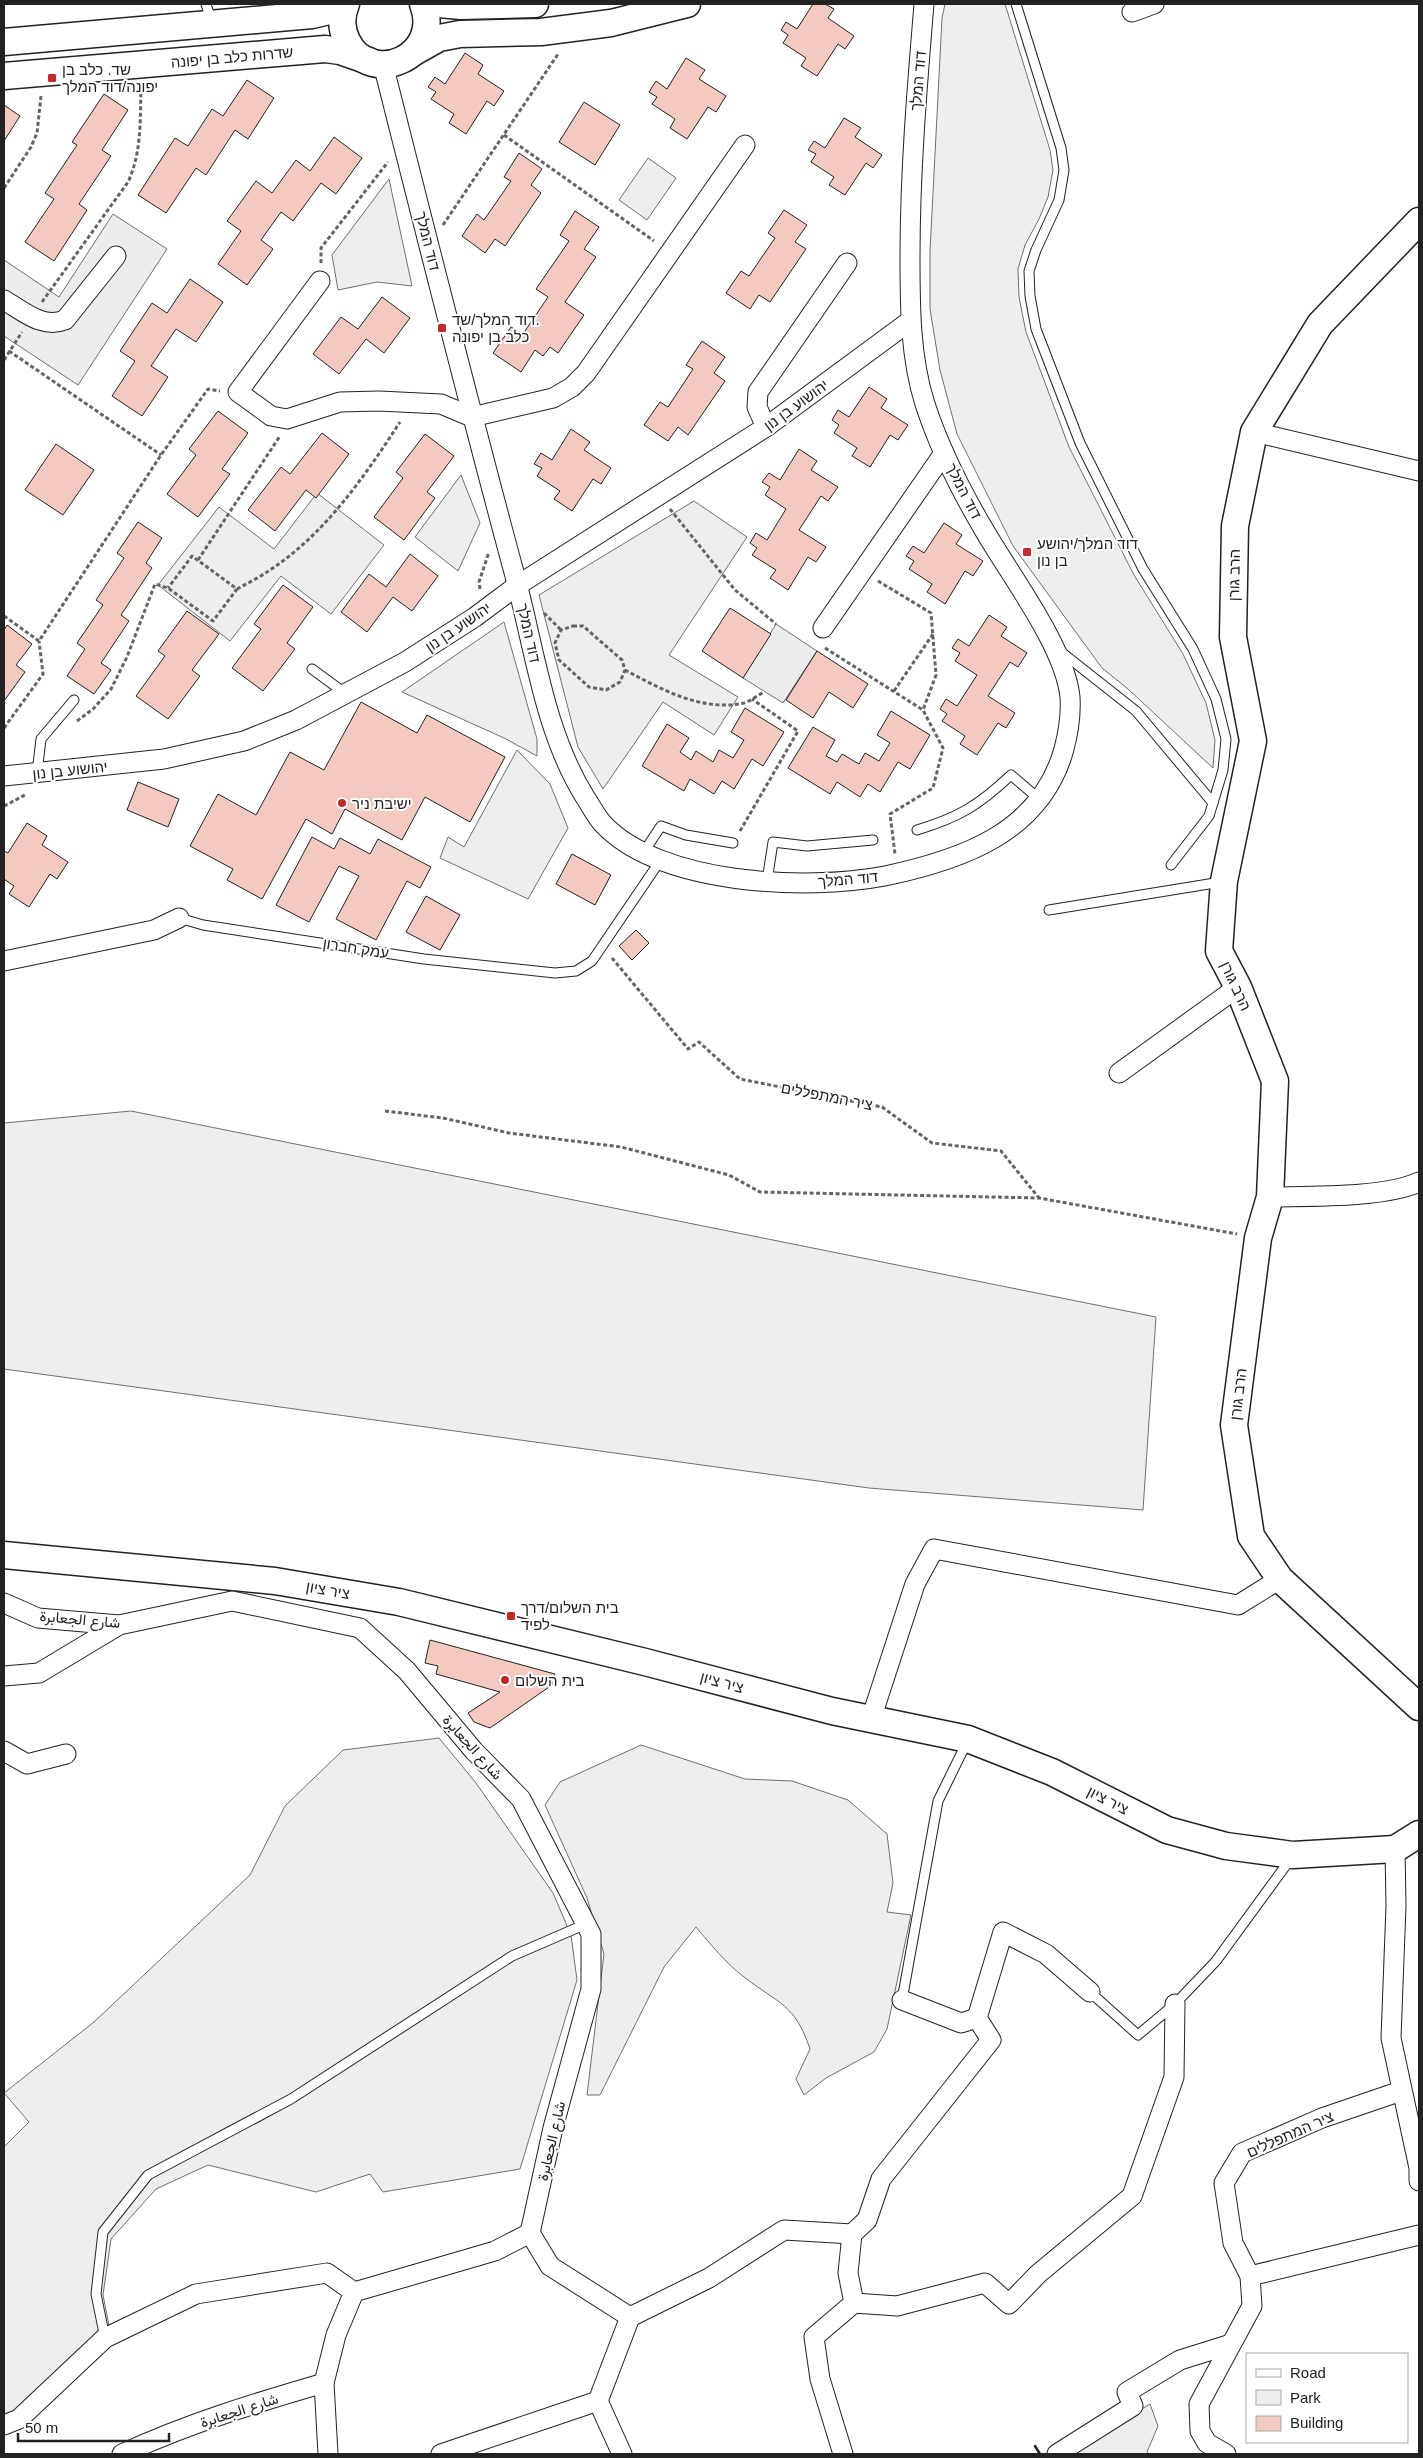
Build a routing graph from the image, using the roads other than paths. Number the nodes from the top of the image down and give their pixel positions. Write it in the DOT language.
graph roads {
  1 [pos="340,4"];
  2 [pos="346,4"];
  3 [pos="423,4"];
  4 [pos="439,4"];
  5 [pos="535,4"];
  6 [pos="687,4"];
  7 [pos="924,4"];
  8 [pos="1016,4"];
  9 [pos="1154,4"];
  10 [pos="1132,12"];
  11 [pos="209,14"];
  12 [pos="4,42"];
  13 [pos="414,52"];
  14 [pos="376,63"];
  15 [pos="4,76"];
  16 [pos="745,145"];
  17 [pos="1419,221"];
  18 [pos="116,256"];
  19 [pos="847,263"];
  20 [pos="320,281"];
  21 [pos="4,300"];
  22 [pos="910,321"];
  23 [pos="472,418"];
  24 [pos="766,427"];
  25 [pos="1254,432"];
  26 [pos="944,453"];
  27 [pos="1419,471"];
  28 [pos="518,585"];
  29 [pos="822,637"];
  30 [pos="1053,646"];
  31 [pos="312,669"];
  32 [pos="346,694"];
  33 [pos="74,700"];
  34 [pos="37,773"];
  35 [pos="4,776"];
  36 [pos="1040,800"];
  37 [pos="1213,803"];
  38 [pos="918,830"];
  39 [pos="873,840"];
  40 [pos="733,843"];
  41 [pos="652,857"];
  42 [pos="1171,865"];
  43 [pos="767,881"];
  44 [pos="1224,881"];
  45 [pos="1049,910"];
  46 [pos="179,918"];
  47 [pos="4,961"];
  48 [pos="1238,987"];
  49 [pos="1119,1073"];
  50 [pos="1419,1182"];
  51 [pos="1270,1197"];
  52 [pos="4,1555"];
  53 [pos="1280,1579"];
  54 [pos="4,1603"];
  55 [pos="119,1625"];
  56 [pos="4,1676"];
  57 [pos="1419,1707"];
  58 [pos="871,1719"];
  59 [pos="968,1739"];
  60 [pos="4,1751"];
  61 [pos="66,1754"];
  62 [pos="1419,1834"];
  63 [pos="1395,1849"];
  64 [pos="1293,1855"];
  65 [pos="586,1924"];
  66 [pos="1090,1992"];
  67 [pos="902,2000"];
  68 [pos="1175,2004"];
  69 [pos="977,2018"];
  70 [pos="1401,2091"];
  71 [pos="1419,2181"];
  72 [pos="530,2233"];
  73 [pos="852,2234"];
  74 [pos="1419,2235"];
  75 [pos="1250,2276"];
  76 [pos="354,2292"];
  77 [pos="854,2303"];
  78 [pos="630,2317"];
  79 [pos="105,2338"];
  80 [pos="1231,2344"];
  81 [pos="324,2383"];
  82 [pos="598,2402"];
  83 [pos="4,2425"];
  84 [pos="122,2454"];
  85 [pos="328,2454"];
  86 [pos="441,2454"];
  87 [pos="622,2454"];
  88 [pos="842,2454"];
  89 [pos="1057,2454"];
  90 [pos="1226,2454"];
  1 -- 11 [label="street"];
  2 -- 14 [label="street"];
  3 -- 13 [label="street"];
  4 -- 5 [label="street"];
  6 -- 13 [label="street"];
  7 -- 22 [label="street, דוד המלך"];
  8 -- 37 [label="lane"];
  9 -- 10 [label="street"];
  11 -- 12 [label="street"];
  13 -- 14 [label="street"];
  14 -- 15 [label="street, שדרות כלב בן יפונה"];
  14 -- 23 [label="street, דוד המלך"];
  16 -- 23 [label="street"];
  17 -- 25 [label="street, הרב גורן"];
  18 -- 21 [label="street"];
  19 -- 24 [label="street"];
  20 -- 23 [label="street"];
  22 -- 24 [label="street, יהושוע בן נון"];
  22 -- 26 [label="street, דוד המלך"];
  23 -- 28 [label="street, דוד המלך"];
  24 -- 28 [label="street, יהושוע בן נון"];
  25 -- 27 [label="street"];
  25 -- 44 [label="street, הרב גורן"];
  26 -- 29 [label="street"];
  26 -- 30 [label="street, דוד המלך"];
  28 -- 32 [label="street, יהושוע בן נון"];
  28 -- 41 [label="street, דוד המלך"];
  30 -- 36 [label="street, דוד המלך"];
  30 -- 37 [label="lane"];
  31 -- 32 [label="lane"];
  32 -- 34 [label="street, יהושוע בן נון"];
  33 -- 34 [label="lane"];
  34 -- 35 [label="street, יהושוע בן נון"];
  36 -- 38 [label="lane"];
  36 -- 43 [label="street, דוד המלך"];
  37 -- 42 [label="lane"];
  39 -- 43 [label="lane"];
  40 -- 41 [label="lane, עמק חברון"];
  41 -- 43 [label="street, דוד המלך"];
  41 -- 46 [label="lane, עמק חברון"];
  44 -- 45 [label="lane"];
  44 -- 48 [label="street, הרב גורן"];
  46 -- 47 [label="street, עמק חברון"];
  48 -- 49 [label="street"];
  48 -- 51 [label="street, הרב גורן"];
  50 -- 51 [label="street"];
  51 -- 53 [label="street, הרב גורן"];
  52 -- 58 [label="street, ציר ציון"];
  53 -- 57 [label="street, הרב גורן"];
  53 -- 58 [label="street"];
  54 -- 55 [label="street, شارع الجعابرة"];
  55 -- 56 [label="street"];
  55 -- 65 [label="street, شارع الجعابرة"];
  58 -- 59 [label="street, ציר ציון"];
  59 -- 64 [label="street, ציר ציון"];
  59 -- 67 [label="lane"];
  60 -- 61 [label="street"];
  62 -- 63 [label="street, ציר ציון"];
  63 -- 64 [label="street, ציר ציון"];
  63 -- 70 [label="street"];
  64 -- 68 [label="lane"];
  65 -- 72 [label="street, شارع الجعابرة"];
  65 -- 79 [label="lane"];
  66 -- 68 [label="lane"];
  66 -- 69 [label="street"];
  67 -- 69 [label="street"];
  68 -- 77 [label="street"];
  69 -- 73 [label="street"];
  70 -- 71 [label="street"];
  70 -- 75 [label="street, ציר המתפללים"];
  72 -- 76 [label="street"];
  72 -- 78 [label="street"];
  73 -- 77 [label="street"];
  73 -- 78 [label="street"];
  74 -- 75 [label="street"];
  75 -- 80 [label="street, ציר המתפללים"];
  76 -- 79 [label="street"];
  76 -- 81 [label="street"];
  77 -- 88 [label="street"];
  78 -- 82 [label="street"];
  79 -- 83 [label="street"];
  80 -- 89 [label="street"];
  80 -- 90 [label="street, ציר המתפללים"];
  81 -- 84 [label="street, شارع الجعابرة"];
  81 -- 85 [label="street"];
  82 -- 86 [label="street"];
  82 -- 87 [label="street"];
}
